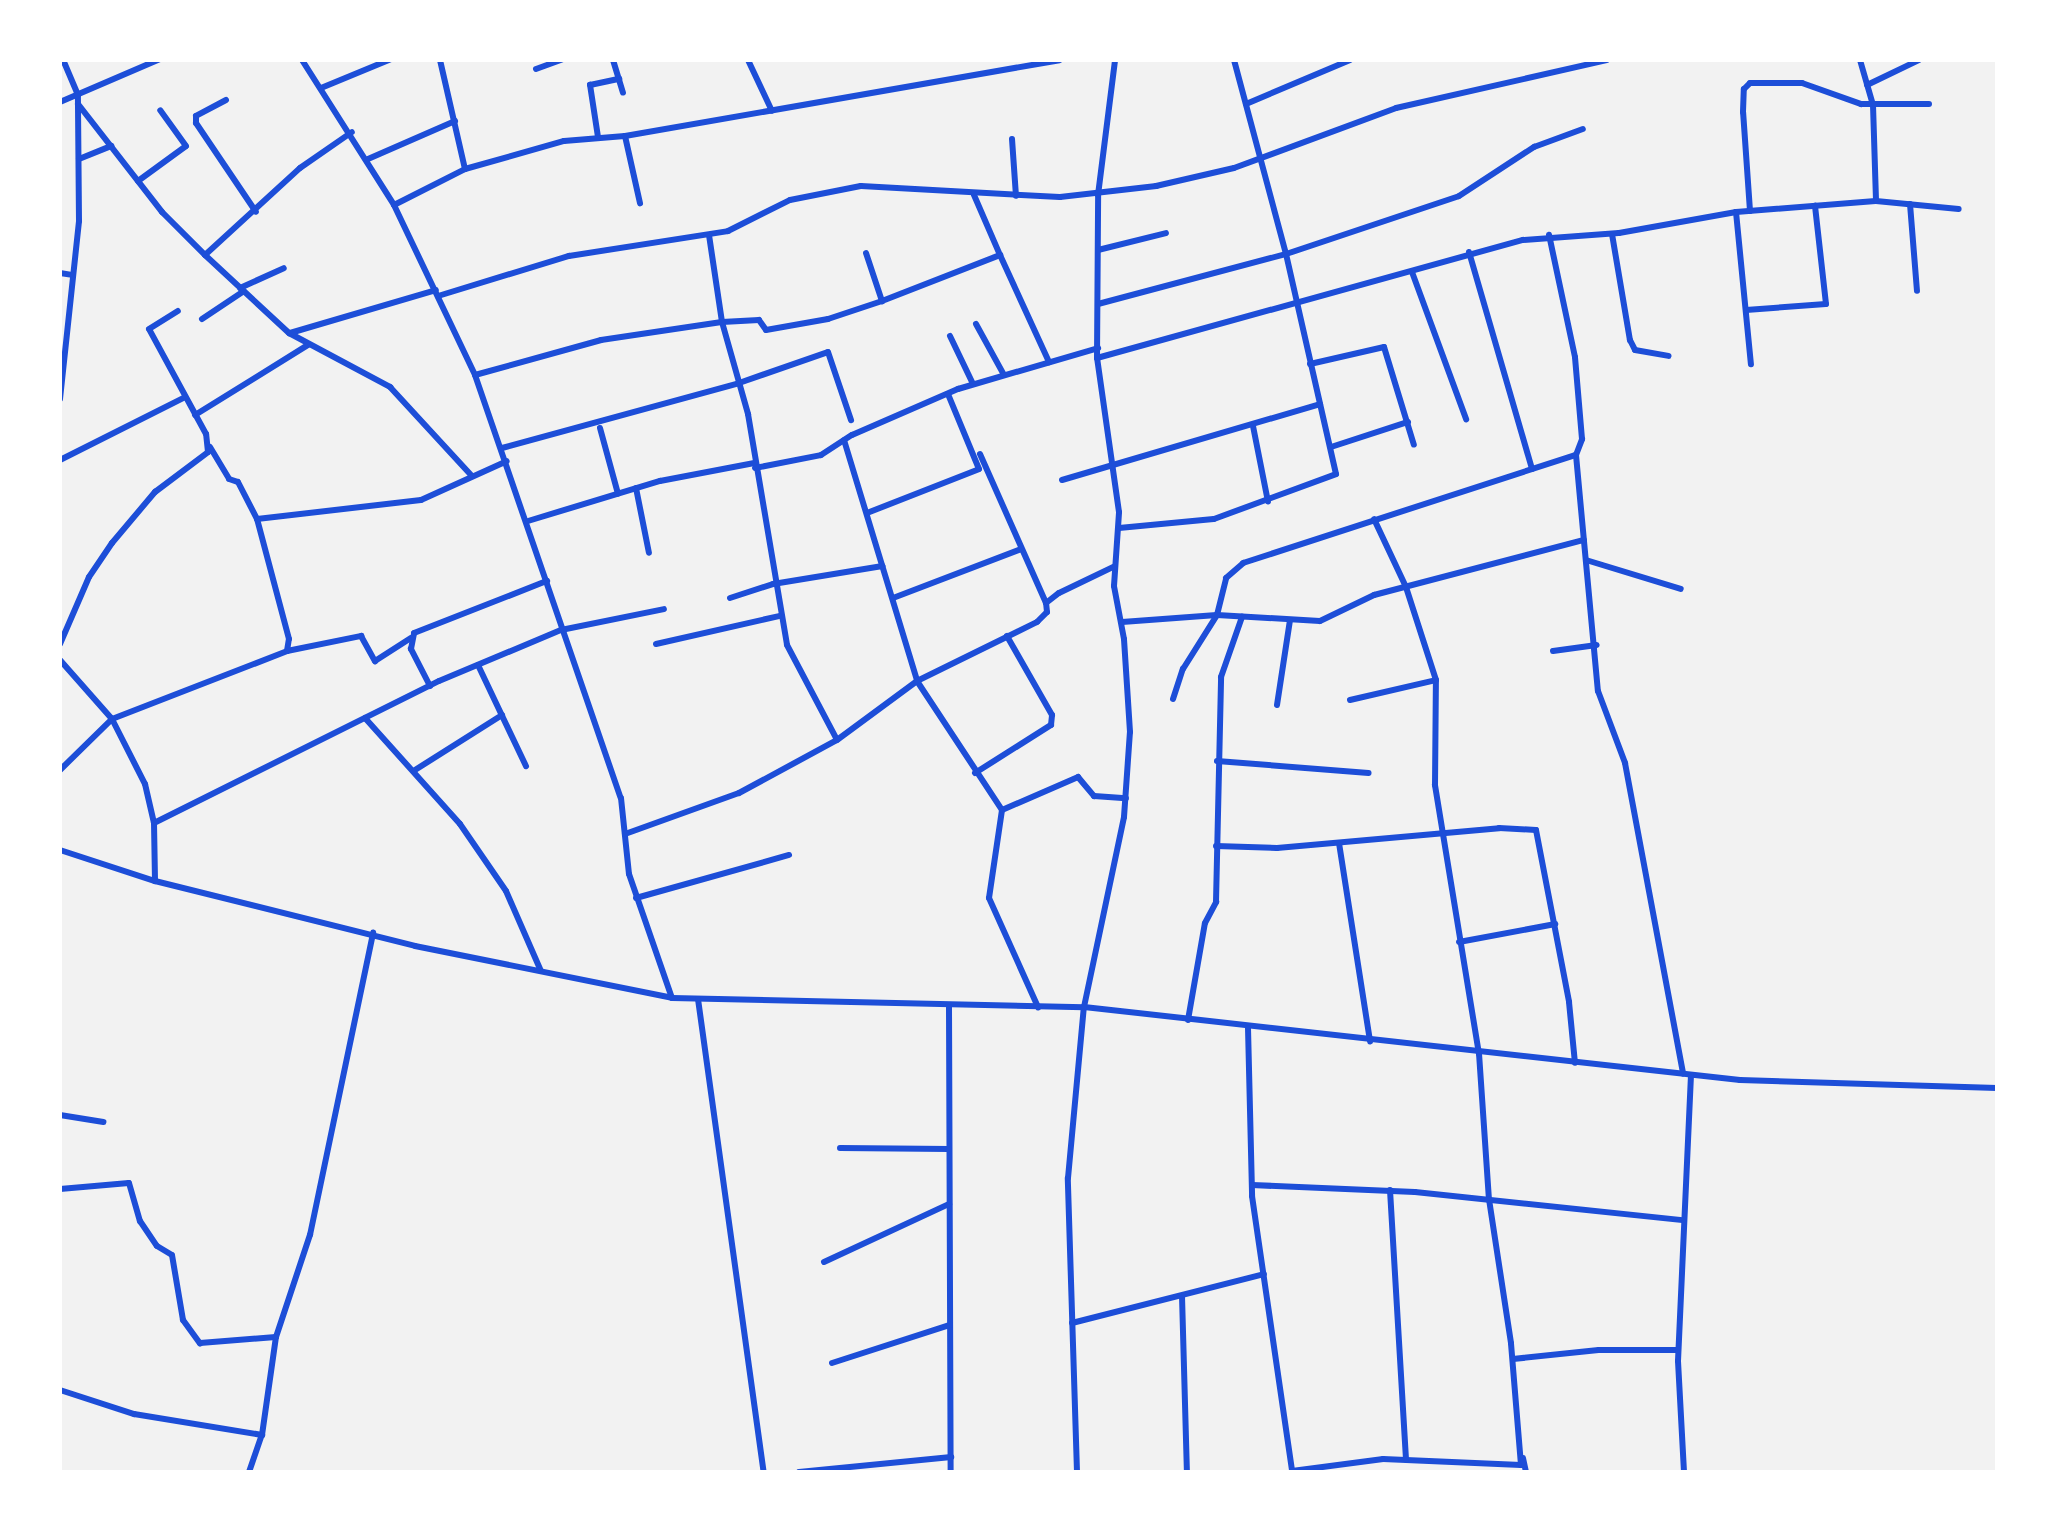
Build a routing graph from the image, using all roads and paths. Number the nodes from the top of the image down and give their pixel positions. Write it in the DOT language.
graph roads {
  1 [pos="63,60"];
  2 [pos="158,60"];
  3 [pos="302,60"];
  4 [pos="389,60"];
  5 [pos="440,60"];
  6 [pos="561,60"];
  7 [pos="613,60"];
  8 [pos="748,60"];
  9 [pos="1059,60"];
  10 [pos="1115,60"];
  11 [pos="1234,60"];
  12 [pos="1350,60"];
  13 [pos="1860,60"];
  14 [pos="1919,60"];
  15 [pos="1603,61"];
  16 [pos="536,69"];
  17 [pos="619,79"];
  18 [pos="1867,85"];
  19 [pos="321,88"];
  20 [pos="623,93"];
  21 [pos="78,95"];
  22 [pos="226,100"];
  23 [pos="60,102"];
  24 [pos="78,104"];
  25 [pos="1246,104"];
  26 [pos="1929,104"];
  27 [pos="1873,105"];
  28 [pos="160,110"];
  29 [pos="772,111"];
  30 [pos="455,121"];
  31 [pos="1583,129"];
  32 [pos="352,132"];
  33 [pos="625,136"];
  34 [pos="598,137"];
  35 [pos="1012,139"];
  36 [pos="111,146"];
  37 [pos="79,159"];
  38 [pos="368,159"];
  39 [pos="1261,159"];
  40 [pos="465,169"];
  41 [pos="138,181"];
  42 [pos="974,195"];
  43 [pos="1098,195"];
  44 [pos="1016,196"];
  45 [pos="1876,201"];
  46 [pos="640,203"];
  47 [pos="1910,204"];
  48 [pos="394,205"];
  49 [pos="1815,206"];
  50 [pos="1959,209"];
  51 [pos="1750,211"];
  52 [pos="256,212"];
  53 [pos="1736,212"];
  54 [pos="1166,233"];
  55 [pos="1612,234"];
  56 [pos="709,235"];
  57 [pos="1549,235"];
  58 [pos="1098,250"];
  59 [pos="1469,252"];
  60 [pos="866,253"];
  61 [pos="1286,254"];
  62 [pos="205,255"];
  63 [pos="1000,255"];
  64 [pos="284,268"];
  65 [pos="1412,272"];
  66 [pos="60,273"];
  67 [pos="72,275"];
  68 [pos="242,289"];
  69 [pos="1917,291"];
  70 [pos="437,293"];
  71 [pos="882,301"];
  72 [pos="1098,304"];
  73 [pos="1296,306"];
  74 [pos="1746,310"];
  75 [pos="178,311"];
  76 [pos="202,319"];
  77 [pos="722,322"];
  78 [pos="976,324"];
  79 [pos="289,333"];
  80 [pos="950,336"];
  81 [pos="308,345"];
  82 [pos="1098,348"];
  83 [pos="1668,356"];
  84 [pos="1097,358"];
  85 [pos="1049,362"];
  86 [pos="1310,364"];
  87 [pos="1751,364"];
  88 [pos="475,375"];
  89 [pos="1004,375"];
  90 [pos="739,383"];
  91 [pos="973,384"];
  92 [pos="948,394"];
  93 [pos="185,397"];
  94 [pos="60,399"];
  95 [pos="1320,404"];
  96 [pos="195,415"];
  97 [pos="1466,419"];
  98 [pos="851,420"];
  99 [pos="1408,422"];
  100 [pos="1253,426"];
  101 [pos="600,428"];
  102 [pos="844,440"];
  103 [pos="1414,445"];
  104 [pos="209,446"];
  105 [pos="1331,447"];
  106 [pos="502,448"];
  107 [pos="980,454"];
  108 [pos="1576,455"];
  109 [pos="60,460"];
  110 [pos="507,461"];
  111 [pos="754,465"];
  112 [pos="1114,465"];
  113 [pos="1532,469"];
  114 [pos="471,475"];
  115 [pos="1062,480"];
  116 [pos="636,488"];
  117 [pos="618,494"];
  118 [pos="1268,502"];
  119 [pos="867,513"];
  120 [pos="257,519"];
  121 [pos="1374,519"];
  122 [pos="528,521"];
  123 [pos="1119,528"];
  124 [pos="1584,540"];
  125 [pos="1021,549"];
  126 [pos="649,553"];
  127 [pos="1586,560"];
  128 [pos="883,566"];
  129 [pos="1115,566"];
  130 [pos="547,581"];
  131 [pos="773,584"];
  132 [pos="1406,587"];
  133 [pos="1681,589"];
  134 [pos="730,598"];
  135 [pos="893,598"];
  136 [pos="1046,603"];
  137 [pos="664,609"];
  138 [pos="1217,615"];
  139 [pos="779,616"];
  140 [pos="1242,617"];
  141 [pos="1290,620"];
  142 [pos="1122,622"];
  143 [pos="561,630"];
  144 [pos="1007,636"];
  145 [pos="411,638"];
  146 [pos="60,644"];
  147 [pos="656,644"];
  148 [pos="1597,645"];
  149 [pos="287,651"];
  150 [pos="1553,651"];
  151 [pos="60,660"];
  152 [pos="478,665"];
  153 [pos="1436,680"];
  154 [pos="917,681"];
  155 [pos="430,686"];
  156 [pos="1173,699"];
  157 [pos="1350,700"];
  158 [pos="1277,705"];
  159 [pos="502,715"];
  160 [pos="365,718"];
  161 [pos="112,719"];
  162 [pos="837,740"];
  163 [pos="1217,761"];
  164 [pos="526,766"];
  165 [pos="60,770"];
  166 [pos="415,770"];
  167 [pos="975,773"];
  168 [pos="1369,773"];
  169 [pos="1126,798"];
  170 [pos="1002,810"];
  171 [pos="154,823"];
  172 [pos="625,834"];
  173 [pos="1441,836"];
  174 [pos="1339,843"];
  175 [pos="1216,846"];
  176 [pos="60,850"];
  177 [pos="789,855"];
  178 [pos="155,881"];
  179 [pos="636,898"];
  180 [pos="1555,924"];
  181 [pos="373,933"];
  182 [pos="1459,942"];
  183 [pos="541,971"];
  184 [pos="672,998"];
  185 [pos="698,999"];
  186 [pos="949,1007"];
  187 [pos="1038,1007"];
  188 [pos="1084,1007"];
  189 [pos="1188,1020"];
  190 [pos="1248,1028"];
  191 [pos="1370,1042"];
  192 [pos="1479,1054"];
  193 [pos="1575,1063"];
  194 [pos="1687,1075"];
  195 [pos="1997,1088"];
  196 [pos="60,1115"];
  197 [pos="103,1122"];
  198 [pos="840,1148"];
  199 [pos="949,1149"];
  200 [pos="1252,1185"];
  201 [pos="60,1189"];
  202 [pos="1390,1190"];
  203 [pos="1489,1200"];
  204 [pos="949,1204"];
  205 [pos="1683,1220"];
  206 [pos="824,1262"];
  207 [pos="1264,1274"];
  208 [pos="1182,1296"];
  209 [pos="1072,1323"];
  210 [pos="950,1325"];
  211 [pos="276,1337"];
  212 [pos="1678,1350"];
  213 [pos="1513,1359"];
  214 [pos="832,1363"];
  215 [pos="60,1390"];
  216 [pos="262,1435"];
  217 [pos="951,1457"];
  218 [pos="1523,1458"];
  219 [pos="1406,1460"];
  220 [pos="249,1472"];
  221 [pos="764,1472"];
  222 [pos="799,1472"];
  223 [pos="951,1472"];
  224 [pos="1077,1472"];
  225 [pos="1187,1472"];
  226 [pos="1526,1472"];
  227 [pos="1684,1472"];
  1 -- 21 [label="street"];
  2 -- 21 [label="street"];
  3 -- 19 [label="street"];
  4 -- 19 [label="street"];
  5 -- 30 [label="street"];
  6 -- 16 [label="street"];
  7 -- 17 [label="street"];
  8 -- 29 [label="street"];
  9 -- 29 [label="street"];
  10 -- 43 [label="street"];
  11 -- 25 [label="street"];
  12 -- 25 [label="street"];
  13 -- 18 [label="street"];
  14 -- 18 [label="street"];
  15 -- 39 [label="street"];
  17 -- 20 [label="street"];
  17 -- 34 [label="street"];
  18 -- 27 [label="street"];
  19 -- 32 [label="street"];
  21 -- 23 [label="street"];
  21 -- 24 [label="street"];
  22 -- 52 [label="street"];
  24 -- 36 [label="street"];
  24 -- 37 [label="street"];
  25 -- 39 [label="street"];
  26 -- 27 [label="street"];
  27 -- 45 [label="street"];
  27 -- 51 [label="street"];
  28 -- 41 [label="street"];
  29 -- 33 [label="street"];
  30 -- 38 [label="street"];
  30 -- 40 [label="street"];
  31 -- 61 [label="street"];
  32 -- 38 [label="street"];
  32 -- 52 [label="street"];
  33 -- 34 [label="street"];
  33 -- 46 [label="street"];
  34 -- 40 [label="street"];
  35 -- 44 [label="street"];
  36 -- 37 [label="street"];
  36 -- 41 [label="street"];
  37 -- 67 [label="street"];
  38 -- 48 [label="street"];
  39 -- 43 [label="street"];
  39 -- 61 [label="street"];
  40 -- 48 [label="street"];
  41 -- 62 [label="street"];
  42 -- 44 [label="street"];
  42 -- 56 [label="street"];
  42 -- 63 [label="street"];
  43 -- 44 [label="street"];
  43 -- 58 [label="street"];
  45 -- 47 [label="street"];
  45 -- 49 [label="street"];
  47 -- 50 [label="street"];
  47 -- 69 [label="street"];
  48 -- 70 [label="street"];
  49 -- 51 [label="street"];
  49 -- 74 [label="street"];
  51 -- 53 [label="street"];
  52 -- 62 [label="street"];
  53 -- 55 [label="street"];
  53 -- 74 [label="street"];
  54 -- 58 [label="street"];
  55 -- 57 [label="street"];
  55 -- 83 [label="street"];
  56 -- 70 [label="street"];
  56 -- 77 [label="street"];
  57 -- 59 [label="street"];
  57 -- 108 [label="street"];
  58 -- 72 [label="street"];
  59 -- 65 [label="street"];
  59 -- 113 [label="street"];
  60 -- 71 [label="street"];
  61 -- 72 [label="street"];
  61 -- 73 [label="street"];
  62 -- 68 [label="street"];
  63 -- 71 [label="street"];
  63 -- 85 [label="street"];
  64 -- 68 [label="street"];
  65 -- 73 [label="street"];
  65 -- 97 [label="street"];
  66 -- 67 [label="street"];
  67 -- 94 [label="street"];
  68 -- 76 [label="street"];
  68 -- 79 [label="street"];
  70 -- 79 [label="street"];
  70 -- 88 [label="street"];
  71 -- 77 [label="street"];
  72 -- 82 [label="street"];
  73 -- 84 [label="street"];
  73 -- 86 [label="street"];
  74 -- 87 [label="street"];
  75 -- 93 [label="street"];
  77 -- 88 [label="street"];
  77 -- 90 [label="street"];
  78 -- 89 [label="street"];
  79 -- 81 [label="street"];
  80 -- 91 [label="street"];
  81 -- 96 [label="street"];
  81 -- 114 [label="street"];
  82 -- 84 [label="street"];
  82 -- 85 [label="street"];
  84 -- 112 [label="street"];
  85 -- 89 [label="street"];
  86 -- 95 [label="street"];
  86 -- 99 [label="street"];
  88 -- 106 [label="street"];
  89 -- 91 [label="street"];
  90 -- 98 [label="street"];
  90 -- 106 [label="street"];
  90 -- 111 [label="street"];
  91 -- 92 [label="street"];
  92 -- 102 [label="street"];
  92 -- 119 [label="street"];
  93 -- 96 [label="street"];
  93 -- 109 [label="street"];
  95 -- 100 [label="street"];
  95 -- 105 [label="street"];
  96 -- 104 [label="street"];
  99 -- 103 [label="street"];
  99 -- 105 [label="street"];
  100 -- 112 [label="street"];
  100 -- 118 [label="street"];
  101 -- 117 [label="street"];
  102 -- 111 [label="street"];
  102 -- 119 [label="street"];
  104 -- 120 [label="street"];
  104 -- 146 [label="street"];
  105 -- 118 [label="street"];
  106 -- 110 [label="street"];
  107 -- 125 [label="street"];
  108 -- 113 [label="street"];
  108 -- 124 [label="street"];
  110 -- 114 [label="street"];
  110 -- 122 [label="street"];
  111 -- 116 [label="street"];
  111 -- 131 [label="street"];
  112 -- 115 [label="street"];
  112 -- 123 [label="street"];
  113 -- 121 [label="street"];
  114 -- 120 [label="street"];
  116 -- 117 [label="street"];
  116 -- 126 [label="street"];
  117 -- 122 [label="street"];
  118 -- 123 [label="street"];
  119 -- 128 [label="street"];
  120 -- 149 [label="street"];
  121 -- 132 [label="street"];
  121 -- 138 [label="street"];
  122 -- 130 [label="street"];
  123 -- 129 [label="street"];
  124 -- 127 [label="street"];
  124 -- 132 [label="street"];
  125 -- 135 [label="street"];
  125 -- 136 [label="street"];
  127 -- 133 [label="street"];
  127 -- 148 [label="street"];
  128 -- 131 [label="street"];
  128 -- 135 [label="street"];
  129 -- 136 [label="street"];
  129 -- 142 [label="street"];
  130 -- 143 [label="street"];
  130 -- 145 [label="street"];
  131 -- 134 [label="street"];
  131 -- 139 [label="street"];
  132 -- 141 [label="street"];
  132 -- 153 [label="street"];
  135 -- 154 [label="street"];
  136 -- 144 [label="street"];
  137 -- 143 [label="street"];
  138 -- 140 [label="street"];
  138 -- 142 [label="street"];
  138 -- 156 [label="street"];
  139 -- 147 [label="street"];
  139 -- 162 [label="street"];
  140 -- 141 [label="street"];
  140 -- 163 [label="street"];
  141 -- 158 [label="street"];
  142 -- 169 [label="street"];
  143 -- 152 [label="street"];
  143 -- 172 [label="street"];
  144 -- 154 [label="street"];
  144 -- 167 [label="street"];
  145 -- 149 [label="street"];
  145 -- 155 [label="street"];
  148 -- 150 [label="street"];
  148 -- 194 [label="street"];
  149 -- 161 [label="street"];
  151 -- 161 [label="street"];
  152 -- 155 [label="street"];
  152 -- 159 [label="street"];
  153 -- 157 [label="street"];
  153 -- 173 [label="street"];
  154 -- 162 [label="street"];
  154 -- 167 [label="street"];
  155 -- 160 [label="street"];
  159 -- 164 [label="street"];
  159 -- 166 [label="street"];
  160 -- 166 [label="street"];
  160 -- 171 [label="street"];
  161 -- 165 [label="street"];
  161 -- 171 [label="street"];
  162 -- 172 [label="street"];
  163 -- 168 [label="street"];
  163 -- 175 [label="street"];
  166 -- 183 [label="street"];
  167 -- 170 [label="street"];
  169 -- 170 [label="street"];
  169 -- 188 [label="street"];
  170 -- 187 [label="street"];
  171 -- 178 [label="street"];
  172 -- 179 [label="street"];
  173 -- 174 [label="street"];
  173 -- 180 [label="street"];
  173 -- 182 [label="street"];
  174 -- 175 [label="street"];
  174 -- 191 [label="street"];
  175 -- 189 [label="street"];
  176 -- 178 [label="street"];
  177 -- 179 [label="street"];
  178 -- 181 [label="street"];
  179 -- 184 [label="street"];
  180 -- 182 [label="street"];
  180 -- 193 [label="street"];
  181 -- 183 [label="street"];
  181 -- 211 [label="street"];
  182 -- 192 [label="street"];
  183 -- 184 [label="street"];
  184 -- 185 [label="street"];
  185 -- 186 [label="street"];
  185 -- 221 [label="street"];
  186 -- 187 [label="street"];
  186 -- 199 [label="street"];
  187 -- 188 [label="street"];
  188 -- 189 [label="street"];
  188 -- 209 [label="street"];
  189 -- 190 [label="street"];
  190 -- 191 [label="street"];
  190 -- 200 [label="street"];
  191 -- 192 [label="street"];
  192 -- 193 [label="street"];
  192 -- 203 [label="street"];
  193 -- 194 [label="street"];
  194 -- 195 [label="street"];
  194 -- 205 [label="street"];
  196 -- 197 [label="street"];
  198 -- 199 [label="street"];
  199 -- 204 [label="street"];
  200 -- 202 [label="street"];
  200 -- 207 [label="street"];
  201 -- 211 [label="street"];
  202 -- 203 [label="street"];
  202 -- 219 [label="street"];
  203 -- 205 [label="street"];
  203 -- 213 [label="street"];
  204 -- 206 [label="street"];
  204 -- 210 [label="street"];
  205 -- 212 [label="street"];
  207 -- 208 [label="street"];
  207 -- 219 [label="street"];
  208 -- 209 [label="street"];
  208 -- 225 [label="street"];
  209 -- 224 [label="street"];
  210 -- 214 [label="street"];
  210 -- 217 [label="street"];
  211 -- 216 [label="street"];
  212 -- 213 [label="street"];
  212 -- 227 [label="street"];
  213 -- 218 [label="street"];
  215 -- 216 [label="street"];
  216 -- 220 [label="street"];
  217 -- 222 [label="street"];
  217 -- 223 [label="street"];
  218 -- 219 [label="street"];
  218 -- 226 [label="street"];
}
